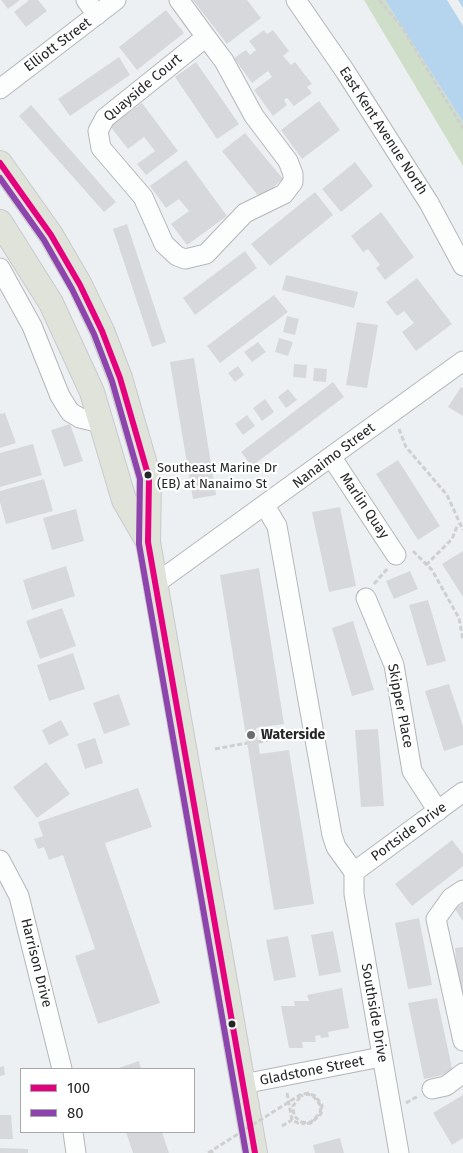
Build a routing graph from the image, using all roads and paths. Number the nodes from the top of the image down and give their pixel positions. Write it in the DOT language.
graph roads {
  1 [pos="116,0"];
  2 [pos="179,0"];
  3 [pos="296,0"];
  4 [pos="379,0"];
  5 [pos="92,7"];
  6 [pos="206,37"];
  7 [pos="0,89"];
  8 [pos="463,128"];
  9 [pos="0,163"];
  10 [pos="0,222"];
  11 [pos="463,266"];
  12 [pos="0,268"];
  13 [pos="463,361"];
  14 [pos="101,423"];
  15 [pos="400,429"];
  16 [pos="332,458"];
  17 [pos="265,506"];
  18 [pos="458,523"];
  19 [pos="463,530"];
  20 [pos="148,542"];
  21 [pos="396,555"];
  22 [pos="426,565"];
  23 [pos="155,584"];
  24 [pos="366,598"];
  25 [pos="463,640"];
  26 [pos="314,732"];
  27 [pos="258,742"];
  28 [pos="247,743"];
  29 [pos="215,749"];
  30 [pos="463,792"];
  31 [pos="438,811"];
  32 [pos="0,860"];
  33 [pos="354,872"];
  34 [pos="463,890"];
  35 [pos="463,1041"];
  36 [pos="381,1057"];
  37 [pos="62,1068"];
  38 [pos="463,1073"];
  39 [pos="243,1084"];
  40 [pos="432,1089"];
  41 [pos="287,1092"];
  42 [pos="292,1120"];
  43 [pos="282,1126"];
  44 [pos="73,1133"];
  45 [pos="211,1152"];
  46 [pos="76,1153"];
  47 [pos="255,1153"];
  48 [pos="399,1153"];
  1 -- 5 [label="street, Elliott Street"];
  2 -- 6 [label="street, Quayside Court"];
  3 -- 11 [label="street, East Kent Avenue North"];
  4 -- 8 [label="path"];
  5 -- 7 [label="street, Elliott Street"];
  6 -- 6 [label="street, Quayside Court"];
  9 -- 20 [label="main road"];
  10 -- 14 [label="main road"];
  12 -- 14 [label="street"];
  13 -- 16 [label="street, Nanaimo Street"];
  14 -- 20 [label="main road"];
  15 -- 18 [label="path"];
  16 -- 17 [label="street, Nanaimo Street"];
  16 -- 21 [label="street, Marlin Quay"];
  17 -- 23 [label="street, Nanaimo Street"];
  17 -- 26 [label="street"];
  18 -- 19 [label="path"];
  18 -- 22 [label="path"];
  20 -- 23 [label="main road"];
  21 -- 22 [label="path"];
  21 -- 24 [label="path"];
  22 -- 25 [label="path"];
  23 -- 39 [label="main road"];
  24 -- 31 [label="street, Skipper Place"];
  26 -- 27 [label="path"];
  26 -- 33 [label="street"];
  28 -- 29 [label="path"];
  30 -- 31 [label="street, Portside Drive"];
  31 -- 33 [label="street, Portside Drive"];
  32 -- 37 [label="street, Harrison Drive"];
  33 -- 36 [label="street, Southside Drive"];
  34 -- 35 [label="street"];
  36 -- 39 [label="street, Gladstone Street"];
  36 -- 48 [label="street, Southside Drive"];
  38 -- 40 [label="street"];
  39 -- 47 [label="main road"];
  41 -- 42 [label="path"];
  42 -- 43 [label="path"];
  42 -- 45 [label="path, bridge"];
  44 -- 46 [label="street"];
}
